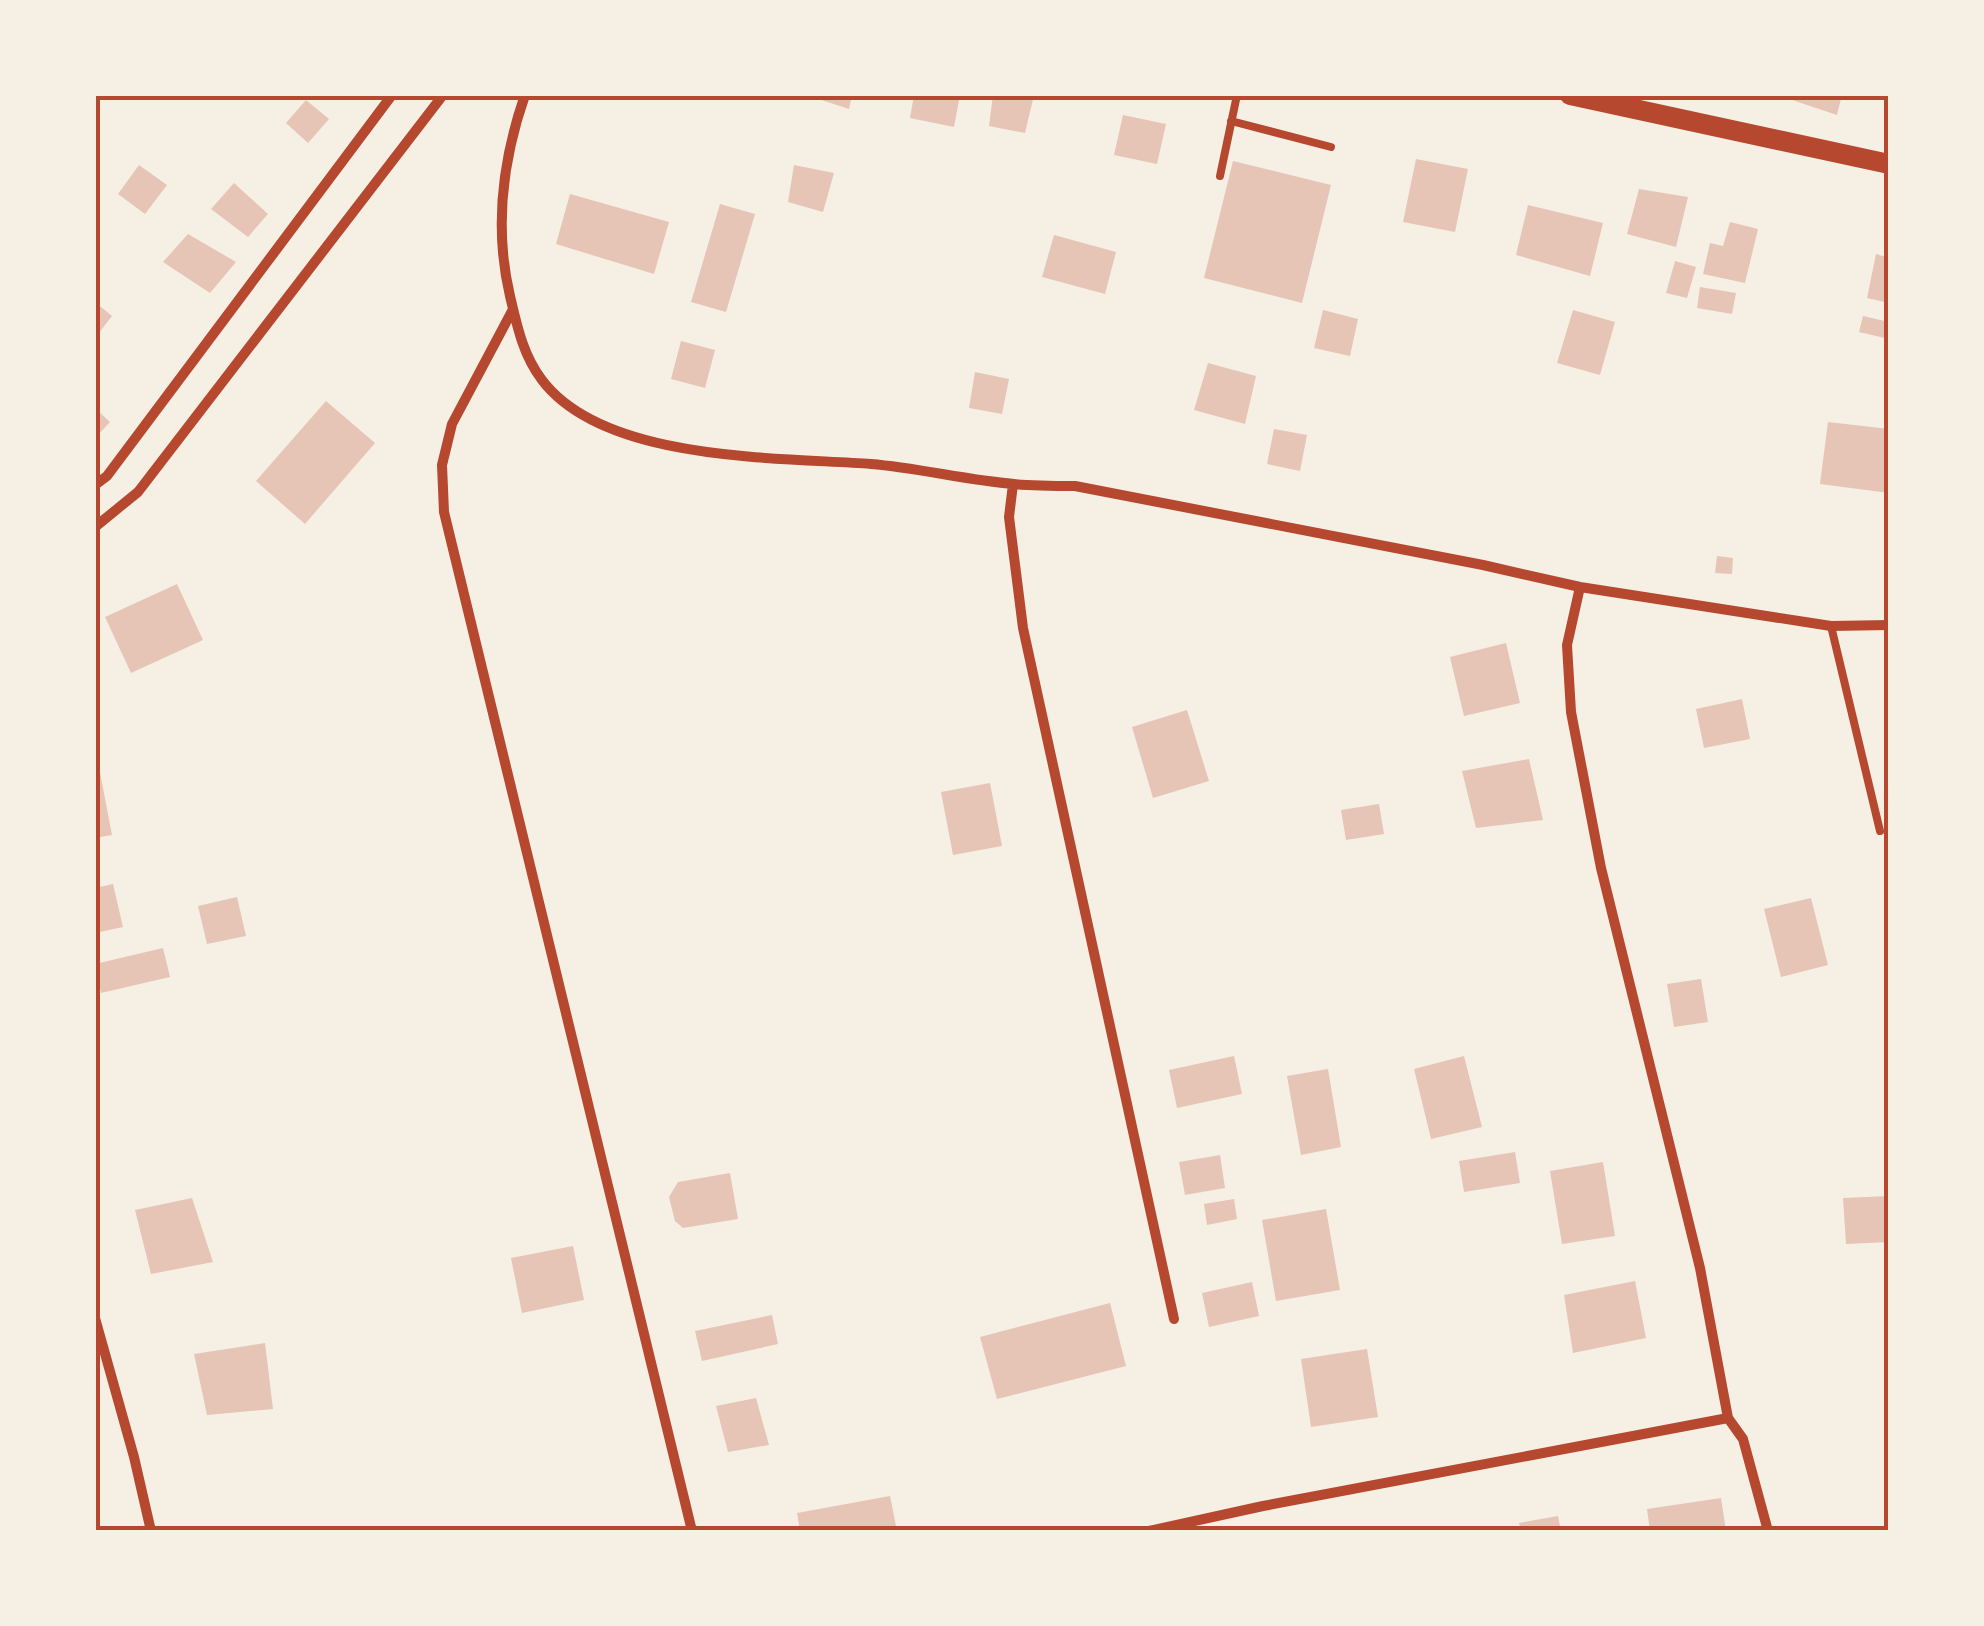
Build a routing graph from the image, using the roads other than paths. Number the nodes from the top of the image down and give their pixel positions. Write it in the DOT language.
graph roads {
  1 [pos="392,95"];
  2 [pos="443,95"];
  3 [pos="525,95"];
  4 [pos="1236,95"];
  5 [pos="1570,95"];
  6 [pos="1231,121"];
  7 [pos="1331,146"];
  8 [pos="1889,164"];
  9 [pos="1220,176"];
  10 [pos="513,310"];
  11 [pos="1012,484"];
  12 [pos="95,485"];
  13 [pos="95,527"];
  14 [pos="1580,587"];
  15 [pos="1889,625"];
  16 [pos="1831,626"];
  17 [pos="1880,831"];
  18 [pos="95,1318"];
  19 [pos="1174,1320"];
  20 [pos="1728,1418"];
  21 [pos="151,1531"];
  22 [pos="692,1531"];
  23 [pos="1149,1531"];
  24 [pos="1768,1531"];
  1 -- 12 [label="street"];
  2 -- 13 [label="street"];
  3 -- 10 [label="street"];
  4 -- 6 [label="lane"];
  5 -- 8 [label="main road"];
  6 -- 7 [label="lane"];
  6 -- 9 [label="lane"];
  10 -- 11 [label="street"];
  10 -- 22 [label="street"];
  11 -- 14 [label="street"];
  11 -- 19 [label="street"];
  14 -- 16 [label="street"];
  14 -- 20 [label="street"];
  15 -- 16 [label="street"];
  16 -- 17 [label="lane"];
  18 -- 21 [label="street"];
  20 -- 23 [label="street"];
  20 -- 24 [label="street"];
}
